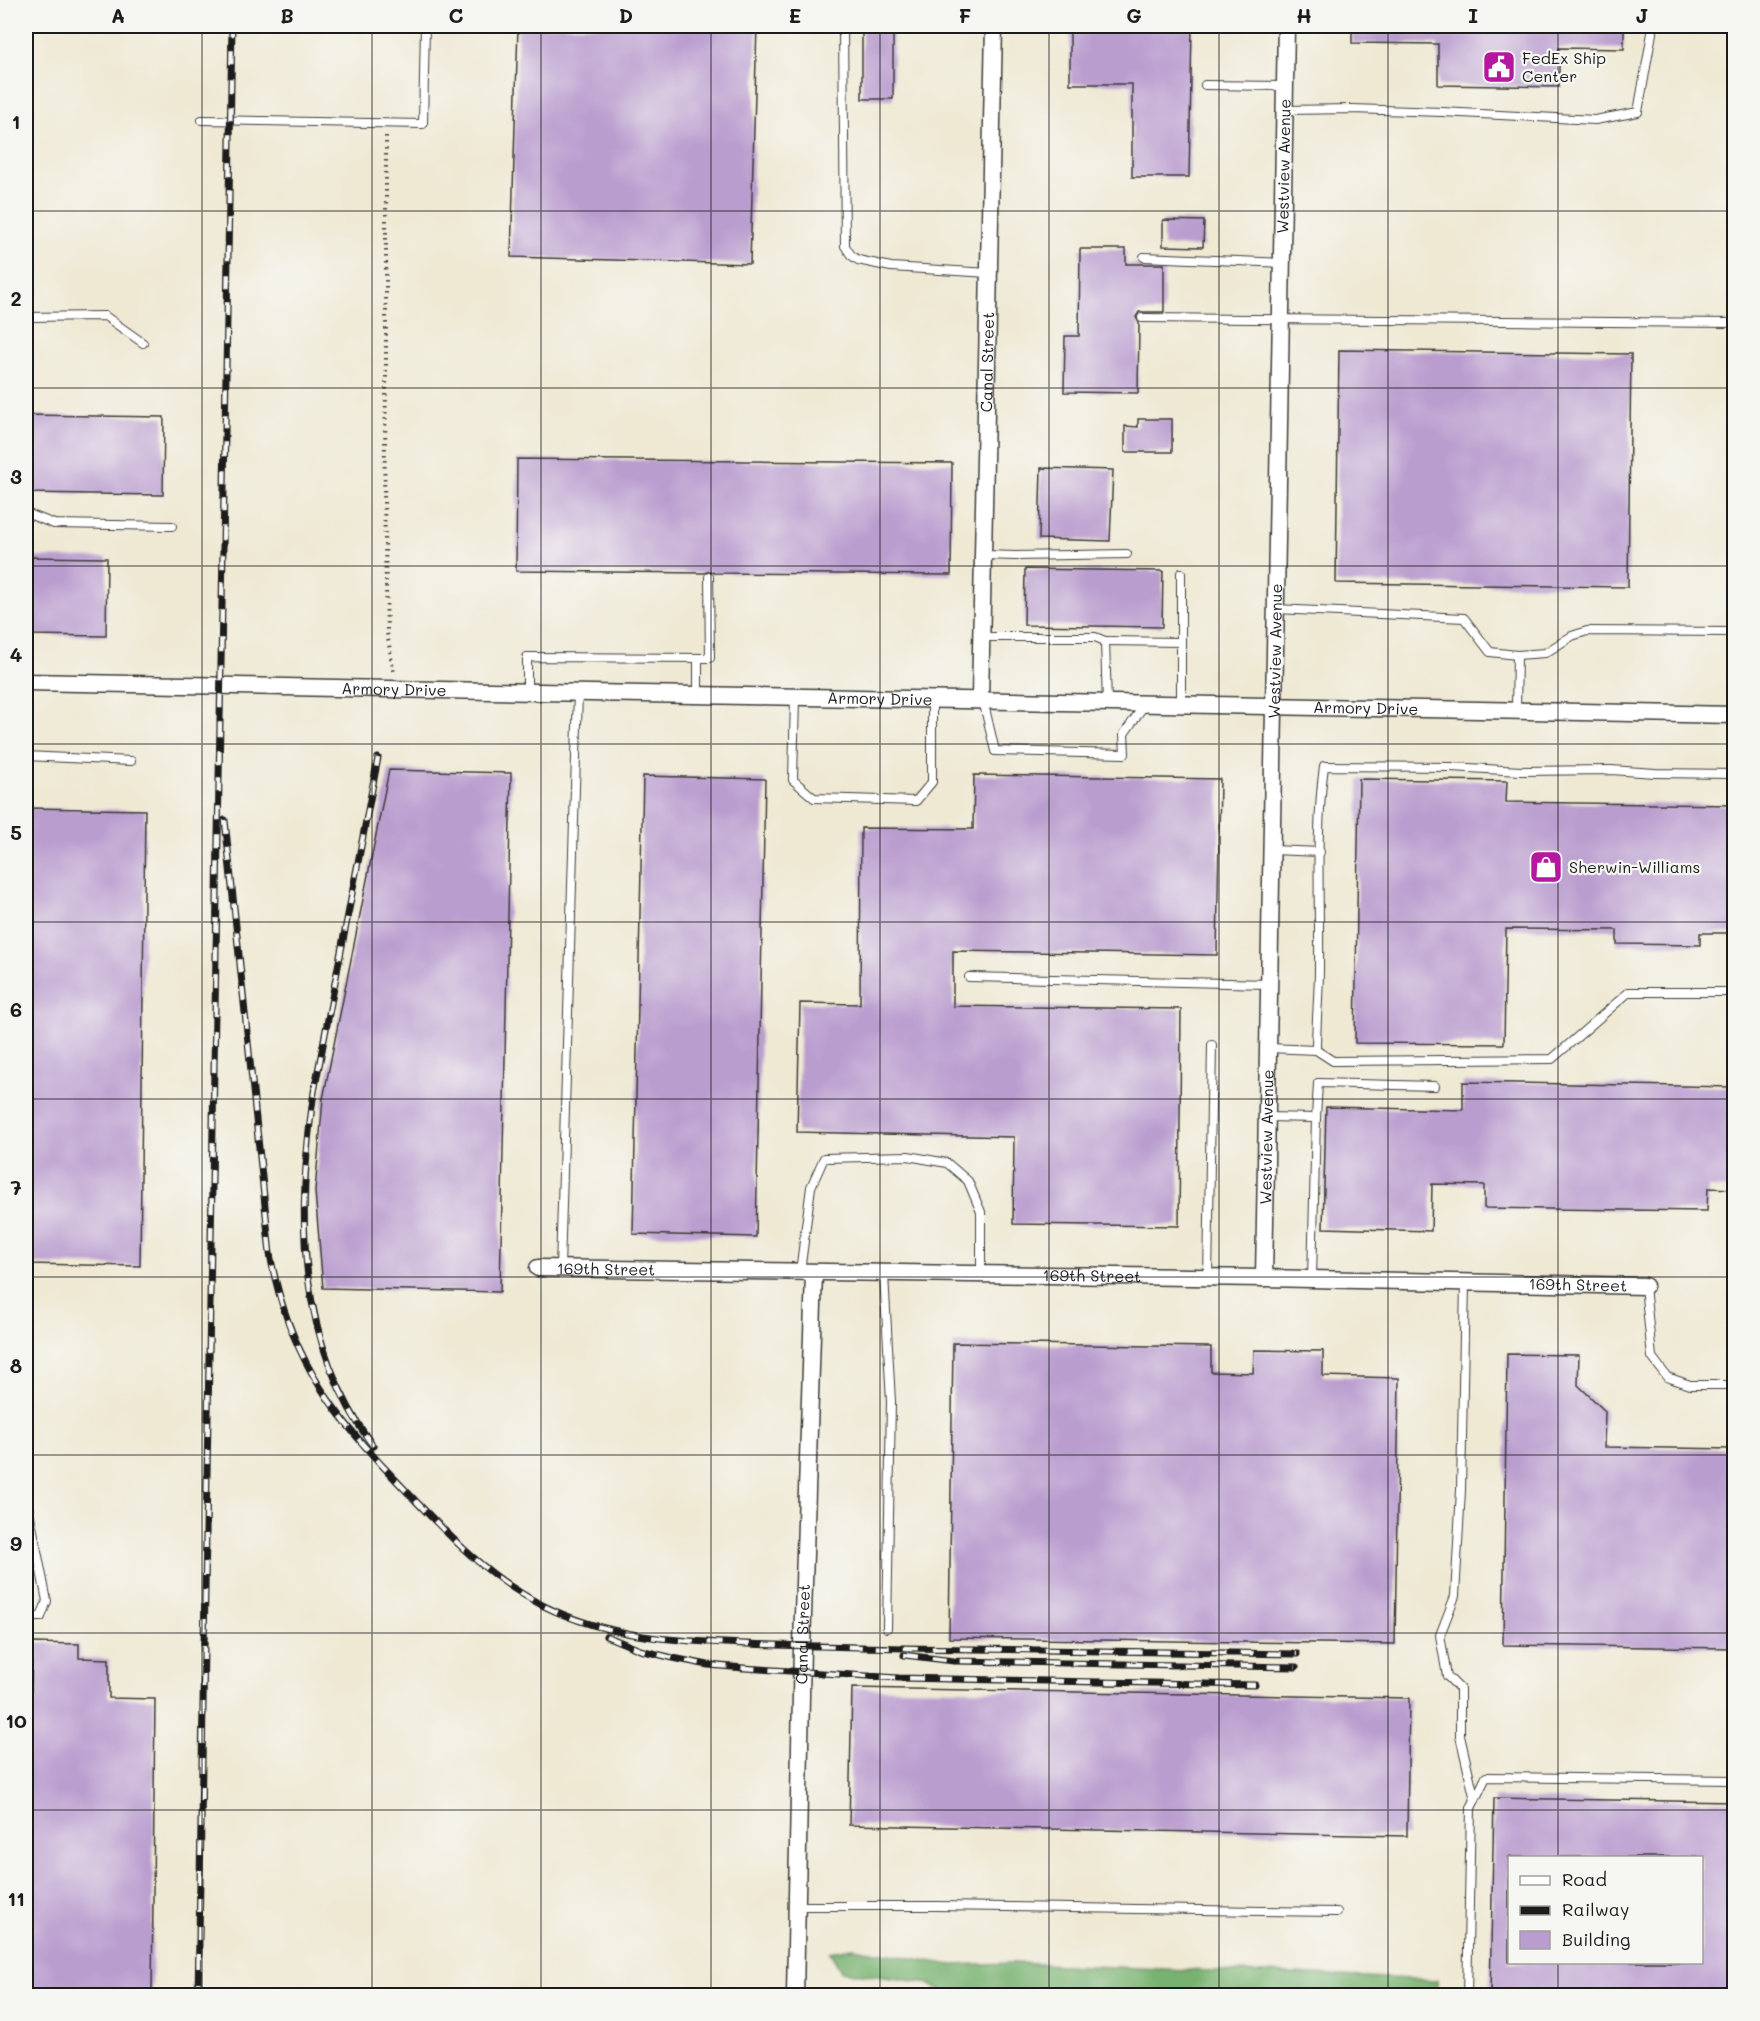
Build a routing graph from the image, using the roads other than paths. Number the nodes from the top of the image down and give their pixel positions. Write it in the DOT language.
graph roads {
  1 [pos="425,26"];
  2 [pos="843,26"];
  3 [pos="994,26"];
  4 [pos="1286,26"];
  5 [pos="1652,26"];
  6 [pos="1205,85"];
  7 [pos="1285,86"];
  8 [pos="1285,110"];
  9 [pos="202,120"];
  10 [pos="1144,258"];
  11 [pos="1282,263"];
  12 [pos="990,273"];
  13 [pos="26,317"];
  14 [pos="1142,318"];
  15 [pos="1281,318"];
  16 [pos="1734,323"];
  17 [pos="143,343"];
  18 [pos="26,513"];
  19 [pos="172,526"];
  20 [pos="1127,554"];
  21 [pos="983,555"];
  22 [pos="1181,573"];
  23 [pos="708,577"];
  24 [pos="1276,609"];
  25 [pos="1734,632"];
  26 [pos="981,637"];
  27 [pos="1105,641"];
  28 [pos="1181,642"];
  29 [pos="1517,655"];
  30 [pos="698,659"];
  31 [pos="26,682"];
  32 [pos="527,692"];
  33 [pos="578,693"];
  34 [pos="698,695"];
  35 [pos="795,697"];
  36 [pos="932,699"];
  37 [pos="981,700"];
  38 [pos="1107,703"];
  39 [pos="1145,703"];
  40 [pos="1181,704"];
  41 [pos="1274,706"];
  42 [pos="1516,710"];
  43 [pos="1734,715"];
  44 [pos="26,756"];
  45 [pos="131,761"];
  46 [pos="1734,774"];
  47 [pos="1272,850"];
  48 [pos="1320,852"];
  49 [pos="969,977"];
  50 [pos="1270,984"];
  51 [pos="1734,992"];
  52 [pos="1212,1045"];
  53 [pos="1268,1048"];
  54 [pos="1316,1050"];
  55 [pos="1435,1086"];
  56 [pos="1267,1116"];
  57 [pos="1316,1118"];
  58 [pos="538,1268"];
  59 [pos="560,1268"];
  60 [pos="807,1273"];
  61 [pos="884,1274"];
  62 [pos="981,1275"];
  63 [pos="1208,1278"];
  64 [pos="1264,1278"];
  65 [pos="1312,1279"];
  66 [pos="1465,1282"];
  67 [pos="1645,1286"];
  68 [pos="1734,1386"];
  69 [pos="26,1496"];
  70 [pos="26,1617"];
  71 [pos="887,1628"];
  72 [pos="1734,1780"];
  73 [pos="1475,1800"];
  74 [pos="797,1906"];
  75 [pos="1337,1912"];
  76 [pos="795,1995"];
  77 [pos="1467,1995"];
  1 -- 9 [label="lane"];
  2 -- 12 [label="lane"];
  3 -- 12 [label="street, Canal Street"];
  4 -- 7 [label="street, Westview Avenue"];
  5 -- 8 [label="lane"];
  6 -- 7 [label="lane"];
  7 -- 8 [label="street, Westview Avenue"];
  8 -- 11 [label="street, Westview Avenue"];
  10 -- 11 [label="lane"];
  11 -- 15 [label="street, Westview Avenue"];
  12 -- 21 [label="street, Canal Street"];
  13 -- 17 [label="lane"];
  14 -- 15 [label="lane"];
  15 -- 16 [label="lane"];
  15 -- 24 [label="street, Westview Avenue"];
  18 -- 19 [label="lane"];
  20 -- 21 [label="lane"];
  21 -- 26 [label="street, Canal Street"];
  22 -- 28 [label="lane"];
  23 -- 30 [label="lane"];
  24 -- 29 [label="lane"];
  24 -- 41 [label="street, Westview Avenue"];
  25 -- 29 [label="lane"];
  26 -- 27 [label="lane"];
  26 -- 37 [label="street, Canal Street"];
  27 -- 28 [label="lane"];
  27 -- 38 [label="lane"];
  28 -- 40 [label="lane"];
  29 -- 42 [label="lane"];
  30 -- 32 [label="lane"];
  30 -- 34 [label="lane"];
  31 -- 32 [label="street, Armory Drive"];
  32 -- 33 [label="street, Armory Drive"];
  33 -- 34 [label="street, Armory Drive"];
  33 -- 59 [label="lane"];
  34 -- 35 [label="street, Armory Drive"];
  35 -- 36 [label="street, Armory Drive"];
  35 -- 36 [label="lane"];
  36 -- 37 [label="street, Armory Drive"];
  37 -- 38 [label="street, Armory Drive"];
  37 -- 39 [label="lane"];
  38 -- 39 [label="street, Armory Drive"];
  39 -- 40 [label="street, Armory Drive"];
  40 -- 41 [label="street, Armory Drive"];
  41 -- 42 [label="street, Armory Drive"];
  41 -- 47 [label="street, Westview Avenue"];
  42 -- 43 [label="street, Armory Drive"];
  44 -- 45 [label="lane"];
  46 -- 48 [label="lane"];
  47 -- 48 [label="lane"];
  47 -- 50 [label="street, Westview Avenue"];
  48 -- 54 [label="lane"];
  49 -- 50 [label="lane"];
  50 -- 53 [label="street, Westview Avenue"];
  51 -- 54 [label="lane"];
  52 -- 63 [label="lane"];
  53 -- 54 [label="lane"];
  53 -- 56 [label="street, Westview Avenue"];
  55 -- 57 [label="lane"];
  56 -- 57 [label="lane"];
  56 -- 64 [label="street, Westview Avenue"];
  57 -- 65 [label="lane"];
  58 -- 59 [label="street, 169th Street"];
  59 -- 60 [label="street, 169th Street"];
  60 -- 61 [label="street, 169th Street"];
  60 -- 62 [label="lane"];
  60 -- 74 [label="street, Canal Street"];
  61 -- 62 [label="street, 169th Street"];
  61 -- 71 [label="lane"];
  62 -- 63 [label="street, 169th Street"];
  63 -- 64 [label="street, 169th Street"];
  64 -- 65 [label="street, 169th Street"];
  65 -- 66 [label="street, 169th Street"];
  66 -- 67 [label="street, 169th Street"];
  66 -- 73 [label="lane"];
  67 -- 68 [label="lane"];
  69 -- 70 [label="lane"];
  72 -- 73 [label="lane"];
  73 -- 77 [label="lane"];
  74 -- 75 [label="lane"];
  74 -- 76 [label="street, Canal Street"];
}
